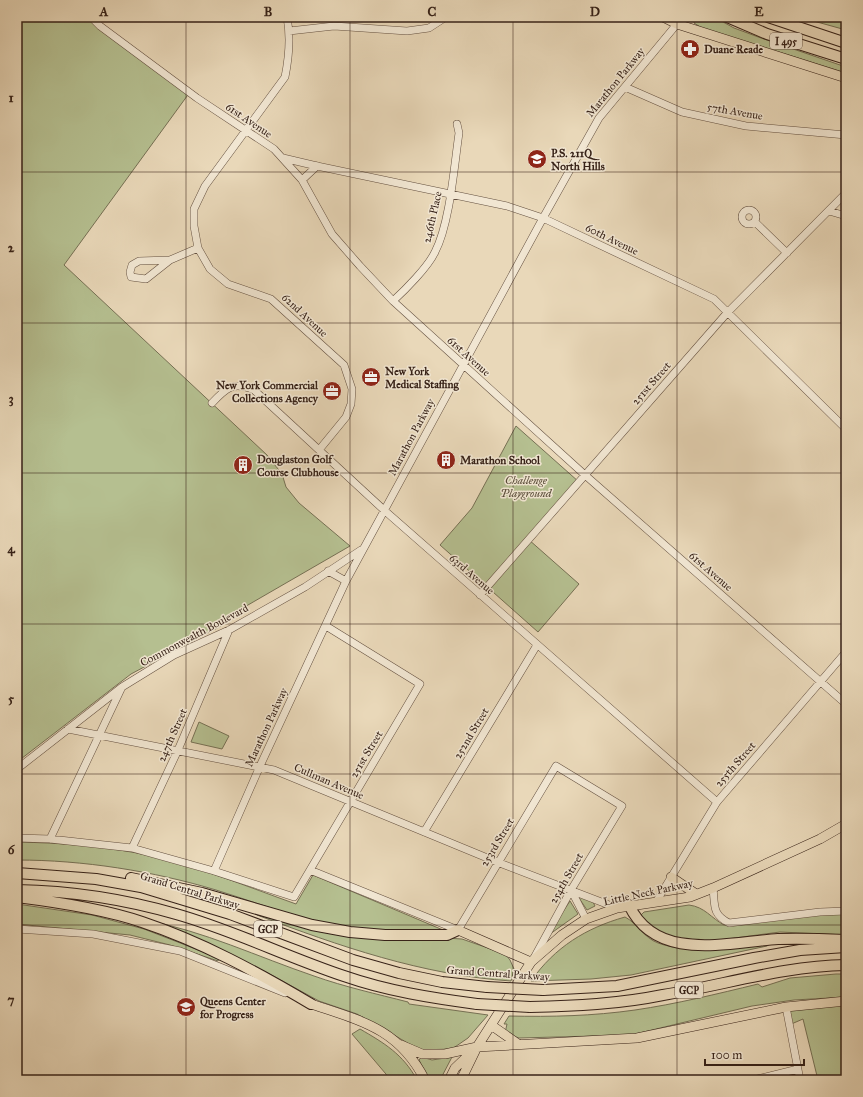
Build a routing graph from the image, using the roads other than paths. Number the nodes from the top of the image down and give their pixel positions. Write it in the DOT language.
graph roads {
  1 [pos="91,17"];
  2 [pos="287,17"];
  3 [pos="446,17"];
  4 [pos="663,17"];
  5 [pos="727,17"];
  6 [pos="768,17"];
  7 [pos="679,20"];
  8 [pos="289,31"];
  9 [pos="846,43"];
  10 [pos="846,59"];
  11 [pos="846,78"];
  12 [pos="625,87"];
  13 [pos="457,124"];
  14 [pos="246,131"];
  15 [pos="846,135"];
  16 [pos="283,158"];
  17 [pos="317,166"];
  18 [pos="302,180"];
  19 [pos="846,193"];
  20 [pos="449,194"];
  21 [pos="829,211"];
  22 [pos="846,216"];
  23 [pos="543,218"];
  24 [pos="754,222"];
  25 [pos="198,248"];
  26 [pos="786,253"];
  27 [pos="170,260"];
  28 [pos="393,301"];
  29 [pos="727,313"];
  30 [pos="462,365"];
  31 [pos="212,403"];
  32 [pos="846,429"];
  33 [pos="319,450"];
  34 [pos="585,475"];
  35 [pos="384,510"];
  36 [pos="363,548"];
  37 [pos="328,571"];
  38 [pos="346,581"];
  39 [pos="480,595"];
  40 [pos="326,626"];
  41 [pos="229,630"];
  42 [pos="537,645"];
  43 [pos="846,652"];
  44 [pos="821,681"];
  45 [pos="122,687"];
  46 [pos="846,704"];
  47 [pos="68,729"];
  48 [pos="99,735"];
  49 [pos="178,750"];
  50 [pos="260,766"];
  51 [pos="17,769"];
  52 [pos="350,802"];
  53 [pos="717,802"];
  54 [pos="622,806"];
  55 [pos="846,824"];
  56 [pos="424,832"];
  57 [pos="17,838"];
  58 [pos="50,839"];
  59 [pos="132,848"];
  60 [pos="497,862"];
  61 [pos="310,870"];
  62 [pos="214,871"];
  63 [pos="17,873"];
  64 [pos="49,874"];
  65 [pos="671,877"];
  66 [pos="713,888"];
  67 [pos="17,890"];
  68 [pos="571,890"];
  69 [pos="696,894"];
  70 [pos="17,897"];
  71 [pos="656,902"];
  72 [pos="629,906"];
  73 [pos="617,908"];
  74 [pos="846,911"];
  75 [pos="586,919"];
  76 [pos="17,929"];
  77 [pos="458,930"];
  78 [pos="846,940"];
  79 [pos="846,947"];
  80 [pos="531,962"];
  81 [pos="846,965"];
  82 [pos="515,988"];
  83 [pos="846,1001"];
  84 [pos="311,1004"];
  85 [pos="786,1007"];
  86 [pos="491,1025"];
  87 [pos="518,1044"];
  88 [pos="401,1045"];
  89 [pos="477,1047"];
  90 [pos="798,1070"];
  91 [pos="425,1080"];
  92 [pos="449,1080"];
  93 [pos="461,1080"];
  94 [pos="754,1080"];
  95 [pos="800,1080"];
  1 -- 14 [label="street, 61st Avenue"];
  2 -- 8 [label="street, 62nd Avenue"];
  3 -- 8 [label="street"];
  4 -- 7 [label="main road"];
  5 -- 10 [label="highway, I 495"];
  6 -- 9 [label="highway, I 495"];
  7 -- 11 [label="main road"];
  7 -- 12 [label="street, Marathon Parkway"];
  8 -- 14 [label="street, 62nd Avenue"];
  12 -- 15 [label="street, 57th Avenue"];
  12 -- 23 [label="street, Marathon Parkway"];
  13 -- 20 [label="street, 246th Place"];
  14 -- 16 [label="street, 61st Avenue"];
  14 -- 25 [label="street, 62nd Avenue"];
  16 -- 17 [label="street, 60th Avenue"];
  16 -- 18 [label="street, 61st Avenue"];
  17 -- 18 [label="street"];
  17 -- 20 [label="street, 60th Avenue"];
  18 -- 28 [label="street, 61st Avenue"];
  19 -- 21 [label="street, 251st Street"];
  20 -- 23 [label="street, 60th Avenue"];
  20 -- 28 [label="street, 246th Place"];
  21 -- 22 [label="street"];
  21 -- 26 [label="street, 251st Street"];
  23 -- 29 [label="street, 60th Avenue"];
  23 -- 30 [label="street, Marathon Parkway"];
  24 -- 26 [label="street"];
  25 -- 27 [label="street"];
  25 -- 33 [label="street, 62nd Avenue"];
  26 -- 29 [label="street, 251st Street"];
  27 -- 27 [label="street"];
  28 -- 30 [label="street, 61st Avenue"];
  29 -- 32 [label="street, 60th Avenue"];
  29 -- 34 [label="street, 251st Street"];
  30 -- 34 [label="street, 61st Avenue"];
  30 -- 35 [label="street, Marathon Parkway"];
  31 -- 33 [label="street, 63rd Avenue"];
  33 -- 35 [label="street, 63rd Avenue"];
  34 -- 39 [label="street, 251st Street"];
  34 -- 44 [label="street, 61st Avenue"];
  35 -- 36 [label="street, Marathon Parkway"];
  35 -- 39 [label="street, 63rd Avenue"];
  36 -- 37 [label="street, Commonwealth Boulevard"];
  36 -- 38 [label="street, Marathon Parkway"];
  37 -- 38 [label="street"];
  37 -- 41 [label="street, Commonwealth Boulevard"];
  38 -- 40 [label="street, Marathon Parkway"];
  39 -- 42 [label="street, 63rd Avenue"];
  40 -- 50 [label="street, Marathon Parkway"];
  40 -- 52 [label="street, 251st Street"];
  41 -- 45 [label="street, Commonwealth Boulevard"];
  41 -- 49 [label="street, 247th Street"];
  42 -- 53 [label="street, 63rd Avenue"];
  42 -- 56 [label="street, 252nd Street"];
  43 -- 44 [label="street, 255th Street"];
  44 -- 46 [label="street, 61st Avenue"];
  44 -- 53 [label="street, 255th Street"];
  45 -- 47 [label="street, Commonwealth Boulevard"];
  45 -- 48 [label="street"];
  47 -- 48 [label="street, Cullman Avenue"];
  47 -- 51 [label="street, Commonwealth Boulevard"];
  48 -- 49 [label="street, Cullman Avenue"];
  48 -- 58 [label="street"];
  49 -- 50 [label="street, Cullman Avenue"];
  49 -- 59 [label="street, 247th Street"];
  50 -- 52 [label="street, Cullman Avenue"];
  50 -- 62 [label="street, Marathon Parkway"];
  52 -- 56 [label="street, Cullman Avenue"];
  52 -- 61 [label="street, 251st Street"];
  53 -- 65 [label="street, 255th Street"];
  54 -- 60 [label="street, 253rd Street"];
  54 -- 68 [label="street, 254th Street"];
  55 -- 66 [label="main road, Little Neck Parkway"];
  56 -- 60 [label="street, Cullman Avenue"];
  57 -- 58 [label="street"];
  58 -- 59 [label="street"];
  59 -- 62 [label="street"];
  60 -- 68 [label="street, Cullman Avenue"];
  60 -- 77 [label="street, 253rd Street"];
  61 -- 62 [label="street, 251st Street"];
  61 -- 77 [label="street"];
  63 -- 64 [label="highway, Grand Central Parkway / GCP"];
  64 -- 77 [label="highway"];
  64 -- 82 [label="highway, Grand Central Parkway / GCP, bridge"];
  65 -- 69 [label="main road"];
  65 -- 71 [label="street, 255th Street"];
  66 -- 69 [label="main road, Little Neck Parkway"];
  66 -- 74 [label="street"];
  67 -- 81 [label="highway, GCP, bridge"];
  68 -- 73 [label="street, Cullman Avenue"];
  68 -- 75 [label="street"];
  68 -- 80 [label="street, 254th Street"];
  69 -- 71 [label="main road, Little Neck Parkway"];
  70 -- 84 [label="highway"];
  71 -- 72 [label="main road, Little Neck Parkway"];
  72 -- 73 [label="main road, Little Neck Parkway"];
  72 -- 78 [label="highway"];
  73 -- 75 [label="main road, Little Neck Parkway"];
  75 -- 80 [label="main road, Little Neck Parkway"];
  76 -- 84 [label="street"];
  77 -- 80 [label="main road"];
  79 -- 82 [label="highway, Grand Central Parkway / GCP, bridge"];
  80 -- 82 [label="main road, Little Neck Parkway"];
  82 -- 86 [label="main road, Little Neck Parkway"];
  83 -- 85 [label="main road"];
  84 -- 88 [label="main road"];
  85 -- 87 [label="main road"];
  85 -- 90 [label="street"];
  86 -- 87 [label="main road"];
  86 -- 89 [label="main road, Little Neck Parkway"];
  87 -- 89 [label="main road"];
  88 -- 89 [label="main road"];
  88 -- 91 [label="main road"];
  89 -- 92 [label="main road, Little Neck Parkway"];
  89 -- 93 [label="main road, Little Neck Parkway"];
  90 -- 94 [label="street"];
  90 -- 95 [label="street"];
}
